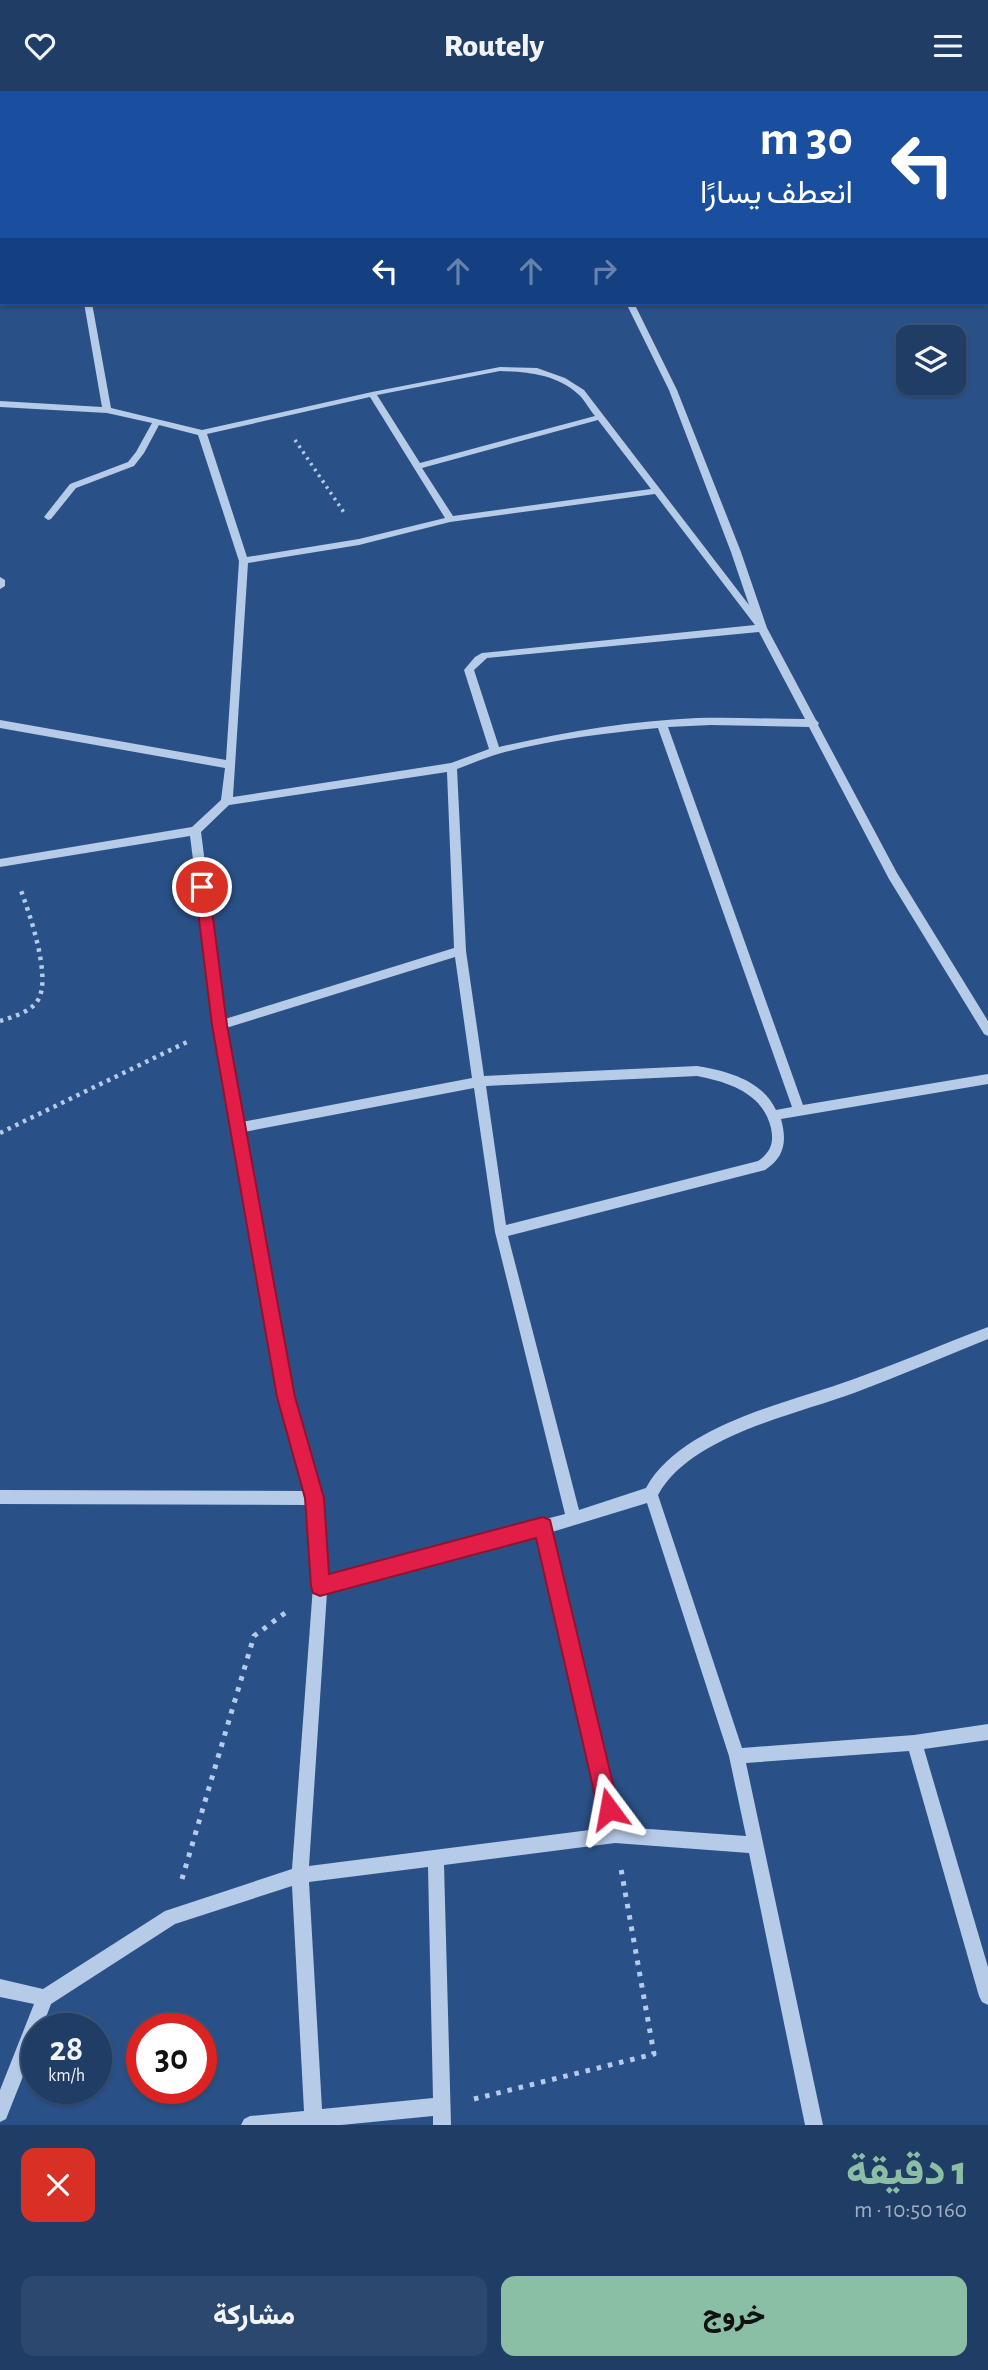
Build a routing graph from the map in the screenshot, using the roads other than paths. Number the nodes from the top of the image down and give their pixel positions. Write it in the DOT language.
graph roads {
  1 [pos="88,305"];
  2 [pos="631,305"];
  3 [pos="372,394"];
  4 [pos="0,404"];
  5 [pos="107,410"];
  6 [pos="599,417"];
  7 [pos="157,422"];
  8 [pos="202,433"];
  9 [pos="416,467"];
  10 [pos="656,491"];
  11 [pos="48,517"];
  12 [pos="450,519"];
  13 [pos="244,561"];
  14 [pos="0,580"];
  15 [pos="0,586"];
  16 [pos="762,628"];
  17 [pos="814,723"];
  18 [pos="0,724"];
  19 [pos="662,725"];
  20 [pos="495,751"];
  21 [pos="231,765"];
  22 [pos="452,767"];
  23 [pos="226,802"];
  24 [pos="195,831"];
  25 [pos="5,862"];
  26 [pos="460,951"];
  27 [pos="220,1025"];
  28 [pos="988,1031"];
  29 [pos="988,1079"];
  30 [pos="481,1081"];
  31 [pos="799,1110"];
  32 [pos="776,1115"];
  33 [pos="237,1128"];
  34 [pos="501,1232"];
  35 [pos="988,1333"];
  36 [pos="651,1494"];
  37 [pos="0,1497"];
  38 [pos="314,1498"];
  39 [pos="574,1519"];
  40 [pos="543,1527"];
  41 [pos="320,1586"];
  42 [pos="988,1732"];
  43 [pos="914,1743"];
  44 [pos="737,1756"];
  45 [pos="615,1835"];
  46 [pos="754,1845"];
  47 [pos="436,1858"];
  48 [pos="300,1875"];
  49 [pos="0,1988"];
  50 [pos="988,1996"];
  51 [pos="45,1998"];
  52 [pos="443,2106"];
  53 [pos="0,2113"];
  54 [pos="314,2122"];
  55 [pos="250,2125"];
  56 [pos="442,2125"];
  57 [pos="814,2125"];
  1 -- 5 [label="street"];
  2 -- 16 [label="street"];
  3 -- 6 [label="street"];
  3 -- 8 [label="street"];
  3 -- 9 [label="street"];
  4 -- 5 [label="street"];
  5 -- 7 [label="street"];
  6 -- 9 [label="street"];
  6 -- 10 [label="street"];
  7 -- 8 [label="street"];
  7 -- 11 [label="street"];
  8 -- 13 [label="street"];
  9 -- 12 [label="street"];
  10 -- 12 [label="street"];
  10 -- 16 [label="street"];
  12 -- 13 [label="street"];
  13 -- 21 [label="street"];
  14 -- 15 [label="street"];
  16 -- 17 [label="street"];
  16 -- 20 [label="street"];
  17 -- 19 [label="street"];
  17 -- 28 [label="street"];
  18 -- 21 [label="street"];
  19 -- 20 [label="street"];
  19 -- 31 [label="street"];
  20 -- 22 [label="street"];
  21 -- 23 [label="street"];
  22 -- 23 [label="street"];
  22 -- 26 [label="street"];
  23 -- 24 [label="street"];
  24 -- 25 [label="street"];
  24 -- 27 [label="street"];
  26 -- 27 [label="street"];
  26 -- 30 [label="street"];
  27 -- 33 [label="street"];
  29 -- 31 [label="street"];
  30 -- 32 [label="street"];
  30 -- 33 [label="street"];
  30 -- 34 [label="street"];
  31 -- 32 [label="street"];
  32 -- 34 [label="street"];
  33 -- 38 [label="street"];
  34 -- 39 [label="street"];
  35 -- 36 [label="street"];
  36 -- 39 [label="street"];
  36 -- 44 [label="street"];
  37 -- 38 [label="street"];
  38 -- 41 [label="street"];
  39 -- 40 [label="street"];
  40 -- 41 [label="street"];
  40 -- 45 [label="street"];
  41 -- 48 [label="street"];
  42 -- 43 [label="street"];
  43 -- 44 [label="street"];
  43 -- 50 [label="street"];
  44 -- 46 [label="street"];
  45 -- 46 [label="street"];
  45 -- 47 [label="street"];
  46 -- 57 [label="street"];
  47 -- 48 [label="street"];
  47 -- 52 [label="street"];
  48 -- 51 [label="street"];
  48 -- 54 [label="street"];
  49 -- 51 [label="street"];
  51 -- 53 [label="street"];
  52 -- 54 [label="street"];
  52 -- 56 [label="street"];
  54 -- 55 [label="street"];
}
